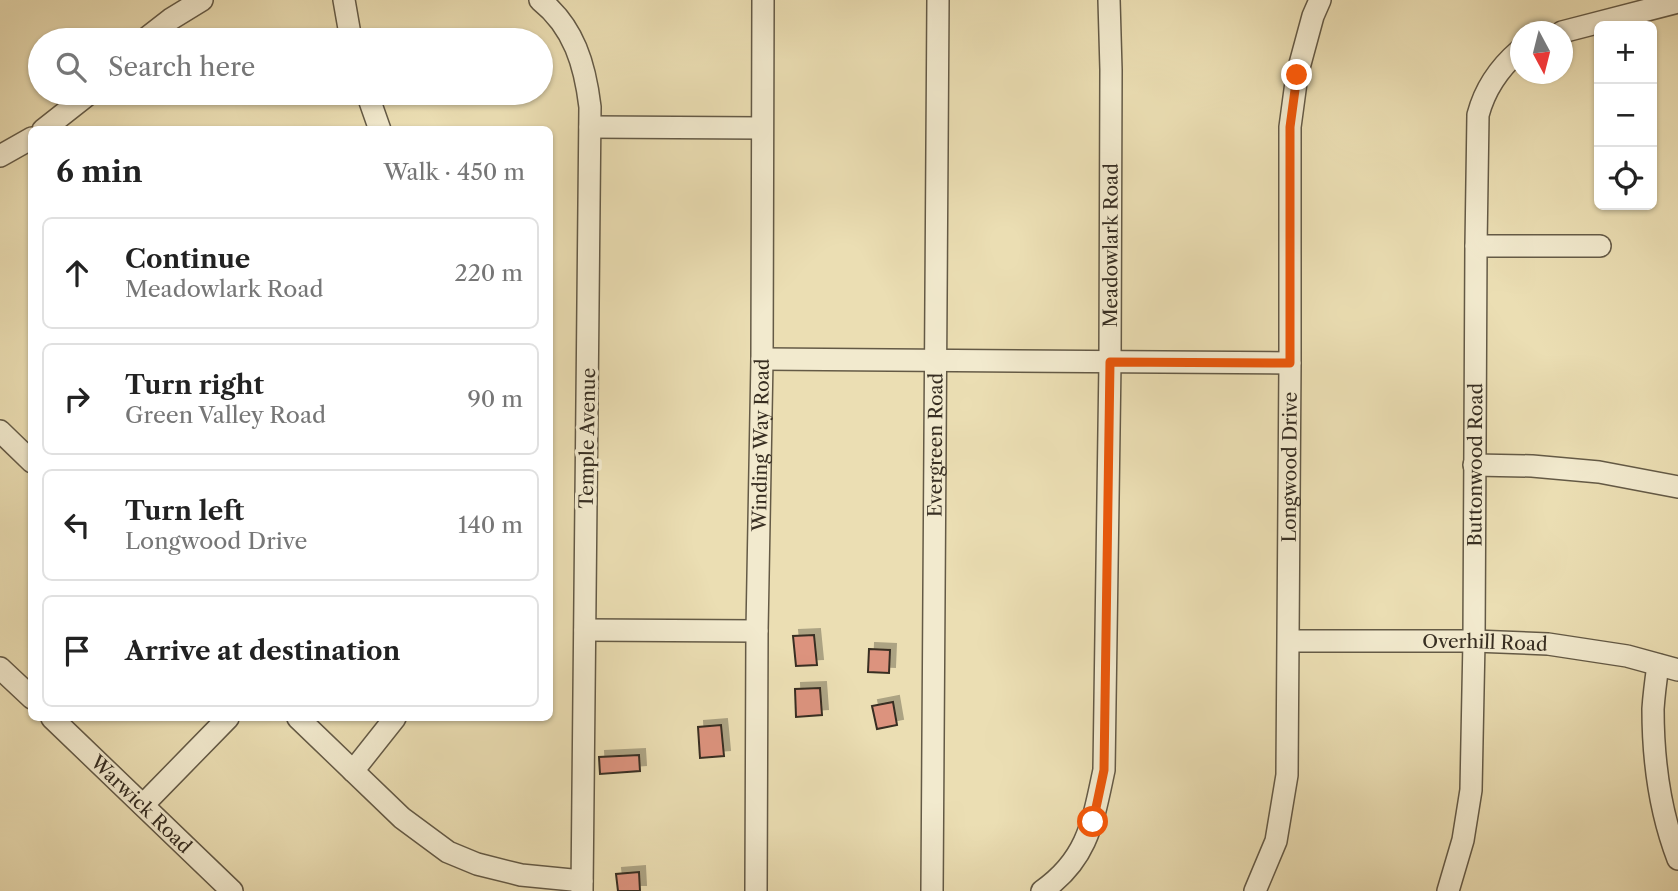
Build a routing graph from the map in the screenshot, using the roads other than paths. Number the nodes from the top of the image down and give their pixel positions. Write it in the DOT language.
graph roads {
  1 [pos="202,0"];
  2 [pos="344,0"];
  3 [pos="540,0"];
  4 [pos="763,0"];
  5 [pos="938,0"];
  6 [pos="1109,0"];
  7 [pos="1320,0"];
  8 [pos="1678,2"];
  9 [pos="159,28"];
  10 [pos="349,28"];
  11 [pos="1573,29"];
  12 [pos="1510,60"];
  13 [pos="75,105"];
  14 [pos="368,105"];
  15 [pos="48,126"];
  16 [pos="371,126"];
  17 [pos="590,127"];
  18 [pos="762,128"];
  19 [pos="28,140"];
  20 [pos="0,156"];
  21 [pos="1476,246"];
  22 [pos="1600,246"];
  23 [pos="762,359"];
  24 [pos="936,360"];
  25 [pos="1110,362"];
  26 [pos="1290,363"];
  27 [pos="0,431"];
  28 [pos="28,457"];
  29 [pos="1474,465"];
  30 [pos="1678,486"];
  31 [pos="585,630"];
  32 [pos="757,631"];
  33 [pos="1474,641"];
  34 [pos="1289,642"];
  35 [pos="0,668"];
  36 [pos="1668,668"];
  37 [pos="28,694"];
  38 [pos="55,721"];
  39 [pos="225,721"];
  40 [pos="301,721"];
  41 [pos="393,721"];
  42 [pos="353,771"];
  43 [pos="143,804"];
  44 [pos="1678,859"];
  45 [pos="582,886"];
  46 [pos="232,891"];
  47 [pos="756,891"];
  48 [pos="932,891"];
  49 [pos="1042,891"];
  50 [pos="1255,891"];
  51 [pos="1448,891"];
  1 -- 9 [label="street"];
  2 -- 10 [label="street"];
  3 -- 17 [label="street, Temple Avenue"];
  4 -- 18 [label="street, Winding Way Road"];
  5 -- 24 [label="street, Evergreen Road"];
  6 -- 25 [label="street, Meadowlark Road"];
  7 -- 26 [label="street, Longwood Drive"];
  8 -- 11 [label="street"];
  12 -- 21 [label="street, Buttonwood Road"];
  13 -- 15 [label="street"];
  14 -- 16 [label="street"];
  17 -- 18 [label="street"];
  17 -- 31 [label="street, Temple Avenue"];
  18 -- 23 [label="street, Winding Way Road"];
  19 -- 20 [label="street"];
  21 -- 22 [label="street"];
  21 -- 29 [label="street, Buttonwood Road"];
  23 -- 24 [label="street"];
  23 -- 32 [label="street, Winding Way Road"];
  24 -- 25 [label="street"];
  24 -- 48 [label="street, Evergreen Road"];
  25 -- 26 [label="street"];
  25 -- 49 [label="street, Meadowlark Road"];
  26 -- 34 [label="street, Longwood Drive"];
  27 -- 28 [label="street"];
  29 -- 30 [label="street"];
  29 -- 33 [label="street, Buttonwood Road"];
  31 -- 32 [label="street"];
  31 -- 45 [label="street, Temple Avenue"];
  32 -- 47 [label="street, Winding Way Road"];
  33 -- 34 [label="street, Overhill Road"];
  33 -- 36 [label="street, Overhill Road"];
  33 -- 51 [label="street, Buttonwood Road"];
  34 -- 50 [label="street, Longwood Drive"];
  35 -- 37 [label="street"];
  36 -- 44 [label="street"];
  38 -- 43 [label="street, Warwick Road"];
  39 -- 43 [label="street"];
  40 -- 42 [label="street"];
  41 -- 42 [label="street"];
  42 -- 45 [label="street"];
  43 -- 46 [label="street, Warwick Road"];
}
